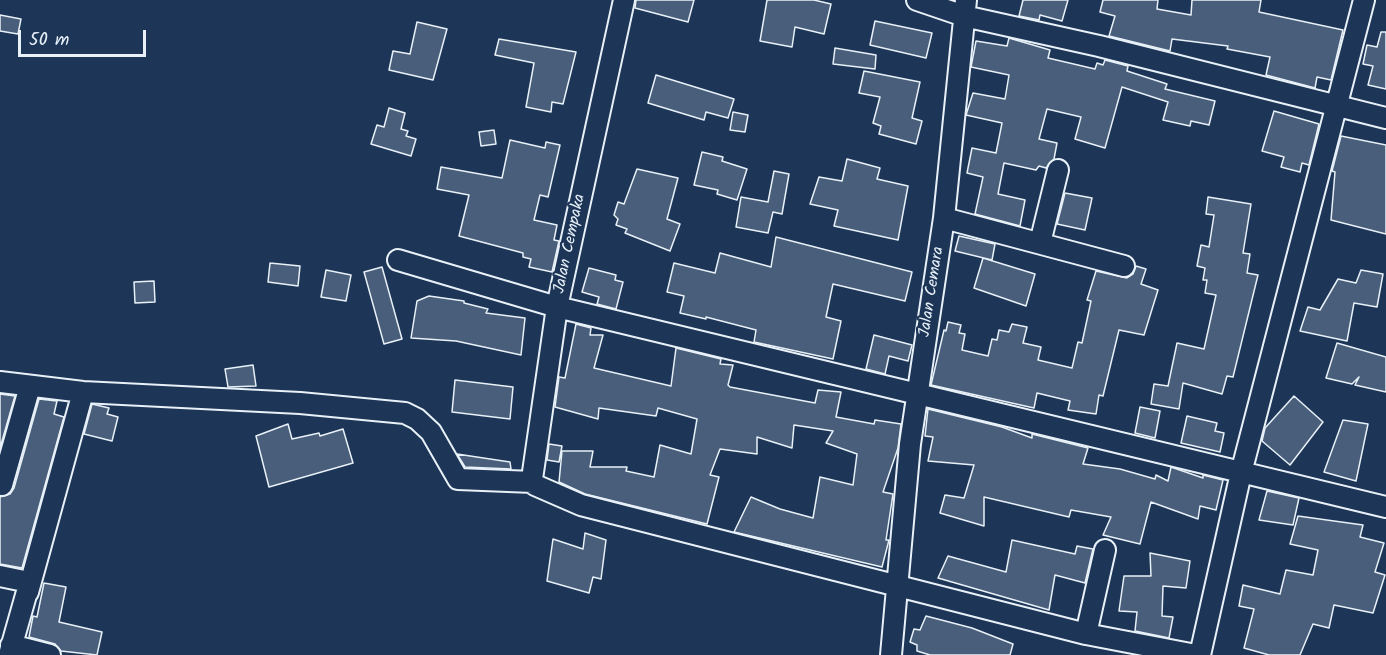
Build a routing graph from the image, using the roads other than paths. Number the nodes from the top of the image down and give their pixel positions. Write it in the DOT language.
graph roads {
  1 [pos="624,0"];
  2 [pos="917,0"];
  3 [pos="1364,0"];
  4 [pos="965,8"];
  5 [pos="1336,107"];
  6 [pos="1386,118"];
  7 [pos="1058,170"];
  8 [pos="944,218"];
  9 [pos="1040,243"];
  10 [pos="398,260"];
  11 [pos="1124,266"];
  12 [pos="557,307"];
  13 [pos="0,382"];
  14 [pos="30,386"];
  15 [pos="83,392"];
  16 [pos="916,393"];
  17 [pos="1242,473"];
  18 [pos="2,484"];
  19 [pos="536,485"];
  20 [pos="1386,507"];
  21 [pos="1105,550"];
  22 [pos="0,576"];
  23 [pos="896,585"];
  24 [pos="28,592"];
  25 [pos="1086,634"];
  26 [pos="10,650"];
  27 [pos="50,655"];
  28 [pos="891,655"];
  29 [pos="1198,655"];
  1 -- 12 [label="street, Jalan Cempaka"];
  2 -- 4 [label="street"];
  3 -- 5 [label="street"];
  4 -- 5 [label="street"];
  4 -- 8 [label="street, Jalan Cemara"];
  5 -- 6 [label="street"];
  5 -- 17 [label="street"];
  7 -- 9 [label="street"];
  8 -- 9 [label="street"];
  8 -- 16 [label="street, Jalan Cemara"];
  9 -- 11 [label="street"];
  10 -- 12 [label="street"];
  12 -- 16 [label="street"];
  12 -- 19 [label="street, Jalan Cempaka"];
  13 -- 14 [label="street"];
  14 -- 15 [label="street"];
  14 -- 18 [label="street"];
  15 -- 19 [label="street"];
  15 -- 24 [label="street"];
  16 -- 17 [label="street"];
  16 -- 23 [label="street, Jalan Cemara"];
  17 -- 20 [label="street"];
  17 -- 29 [label="street"];
  19 -- 23 [label="street"];
  21 -- 25 [label="street"];
  22 -- 24 [label="street"];
  23 -- 25 [label="street"];
  23 -- 28 [label="street, Jalan Cemara"];
  24 -- 26 [label="street"];
  25 -- 29 [label="street"];
  26 -- 27 [label="street"];
}
